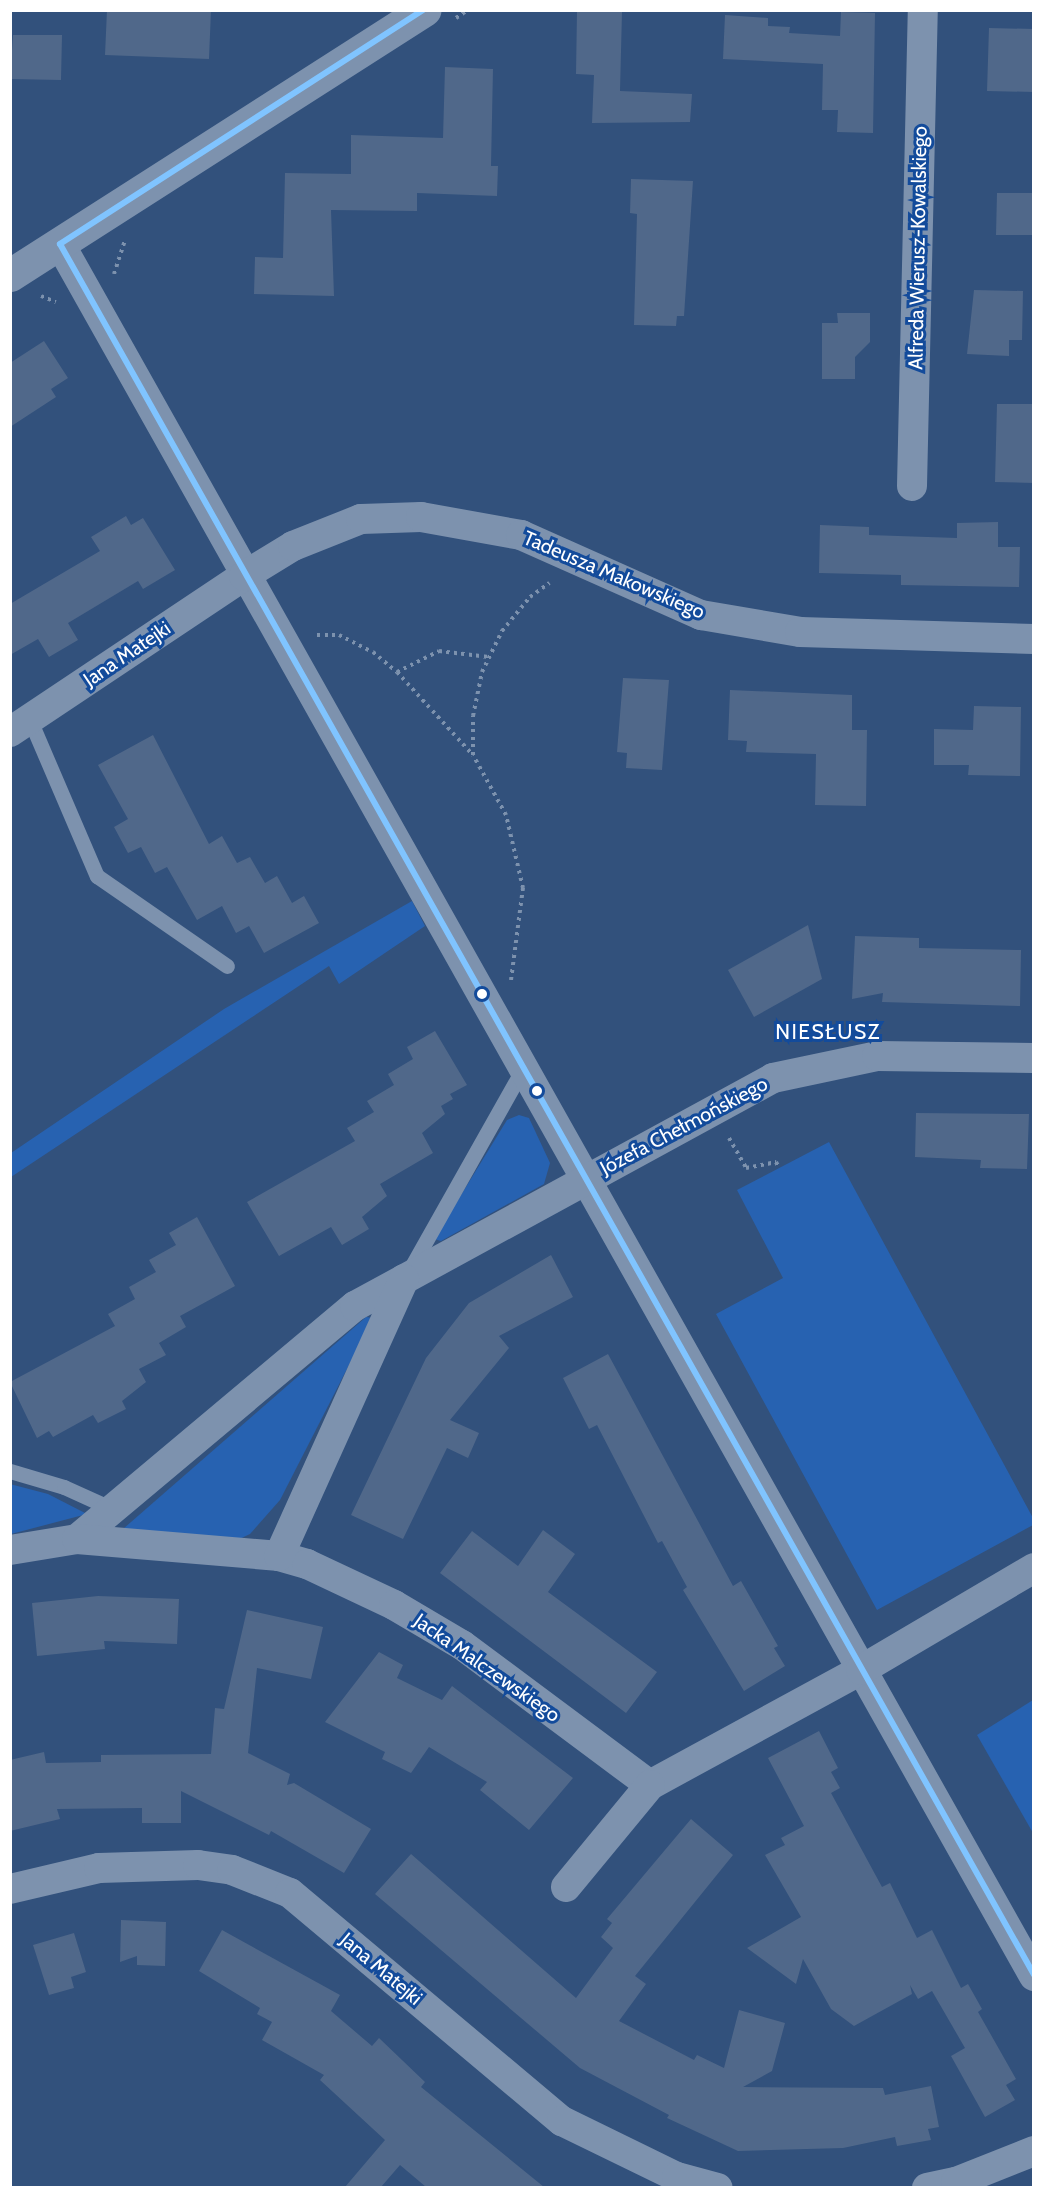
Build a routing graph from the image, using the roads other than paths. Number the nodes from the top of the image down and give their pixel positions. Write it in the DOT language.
graph roads {
  1 [pos="424,10"];
  2 [pos="923,10"];
  3 [pos="60,244"];
  4 [pos="10,275"];
  5 [pos="912,486"];
  6 [pos="244,576"];
  7 [pos="1034,639"];
  8 [pos="20,726"];
  9 [pos="227,966"];
  10 [pos="1034,1058"];
  11 [pos="523,1069"];
  12 [pos="585,1179"];
  13 [pos="404,1279"];
  14 [pos="10,1470"];
  15 [pos="115,1510"];
  16 [pos="77,1539"];
  17 [pos="10,1550"];
  18 [pos="279,1556"];
  19 [pos="1034,1568"];
  20 [pos="861,1670"];
  21 [pos="650,1785"];
  22 [pos="566,1887"];
  23 [pos="10,1888"];
  24 [pos="1034,1976"];
  25 [pos="1034,2151"];
  26 [pos="718,2187"];
  27 [pos="927,2187"];
  1 -- 3 [label="street"];
  2 -- 5 [label="street, Alfreda Wierusz-Kowalskiego"];
  3 -- 4 [label="street"];
  3 -- 6 [label="street"];
  6 -- 7 [label="street, Tadeusza Makowskiego"];
  6 -- 8 [label="street, Jana Matejki"];
  6 -- 11 [label="street"];
  8 -- 9 [label="lane"];
  10 -- 12 [label="street, Józefa Chełmońskiego"];
  11 -- 12 [label="street"];
  11 -- 13 [label="lane"];
  12 -- 13 [label="street, Jacka Malczewskiego"];
  12 -- 20 [label="street"];
  13 -- 15 [label="street, Jacka Malczewskiego"];
  13 -- 18 [label="street"];
  14 -- 15 [label="lane"];
  15 -- 16 [label="street, Jacka Malczewskiego"];
  16 -- 17 [label="street, Jacka Malczewskiego"];
  16 -- 18 [label="street, Jacka Malczewskiego"];
  18 -- 21 [label="street, Jacka Malczewskiego"];
  19 -- 20 [label="street"];
  20 -- 21 [label="street"];
  20 -- 24 [label="street"];
  21 -- 22 [label="street"];
  23 -- 26 [label="street, Jana Matejki"];
  25 -- 27 [label="street"];
}
